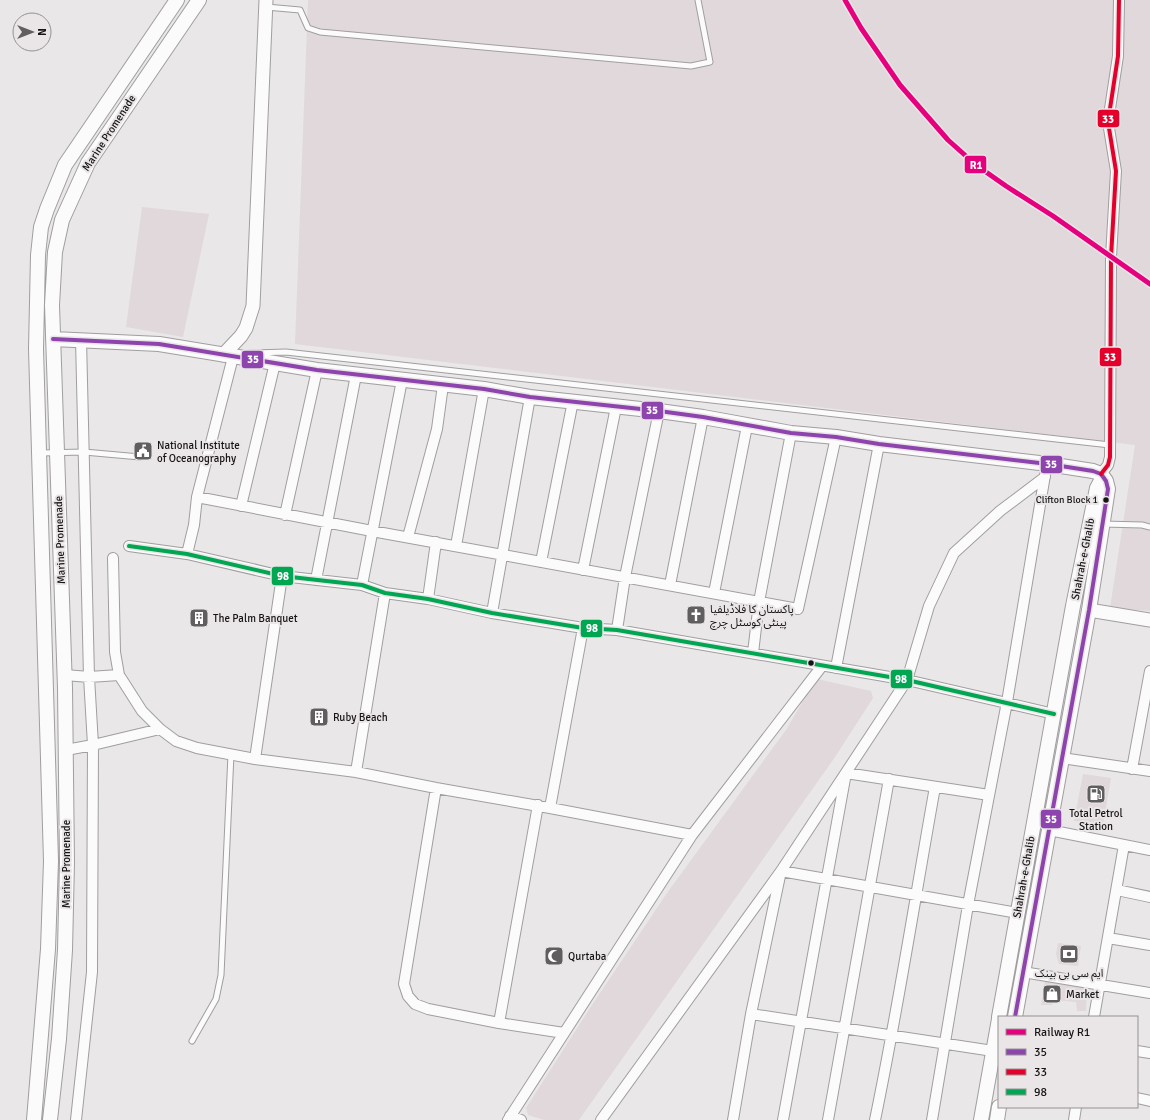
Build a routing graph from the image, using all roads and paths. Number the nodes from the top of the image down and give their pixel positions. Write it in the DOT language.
graph roads {
  1 [pos="177,0"];
  2 [pos="199,0"];
  3 [pos="698,0"];
  4 [pos="1120,0"];
  5 [pos="266,4"];
  6 [pos="54,339"];
  7 [pos="81,340"];
  8 [pos="228,356"];
  9 [pos="275,363"];
  10 [pos="317,370"];
  11 [pos="356,375"];
  12 [pos="402,380"];
  13 [pos="443,385"];
  14 [pos="484,389"];
  15 [pos="530,397"];
  16 [pos="573,401"];
  17 [pos="616,407"];
  18 [pos="659,411"];
  19 [pos="703,418"];
  20 [pos="747,426"];
  21 [pos="791,433"];
  22 [pos="836,436"];
  23 [pos="879,444"];
  24 [pos="1110,445"];
  25 [pos="57,452"];
  26 [pos="84,452"];
  27 [pos="39,453"];
  28 [pos="140,457"];
  29 [pos="1046,470"];
  30 [pos="1102,476"];
  31 [pos="197,497"];
  32 [pos="241,506"];
  33 [pos="285,515"];
  34 [pos="328,522"];
  35 [pos="1096,524"];
  36 [pos="1150,527"];
  37 [pos="372,531"];
  38 [pos="408,537"];
  39 [pos="436,542"];
  40 [pos="129,546"];
  41 [pos="456,546"];
  42 [pos="187,554"];
  43 [pos="501,554"];
  44 [pos="113,558"];
  45 [pos="541,562"];
  46 [pos="583,570"];
  47 [pos="282,576"];
  48 [pos="625,577"];
  49 [pos="316,580"];
  50 [pos="362,585"];
  51 [pos="670,585"];
  52 [pos="714,593"];
  53 [pos="385,594"];
  54 [pos="428,599"];
  55 [pos="759,602"];
  56 [pos="1089,610"];
  57 [pos="492,613"];
  58 [pos="1150,620"];
  59 [pos="583,628"];
  60 [pos="617,630"];
  61 [pos="753,653"];
  62 [pos="822,666"];
  63 [pos="836,668"];
  64 [pos="65,675"];
  65 [pos="120,675"];
  66 [pos="89,677"];
  67 [pos="1150,677"];
  68 [pos="907,680"];
  69 [pos="1006,702"];
  70 [pos="1054,714"];
  71 [pos="160,729"];
  72 [pos="93,745"];
  73 [pos="66,750"];
  74 [pos="231,754"];
  75 [pos="1062,758"];
  76 [pos="255,759"];
  77 [pos="1132,769"];
  78 [pos="356,772"];
  79 [pos="1150,772"];
  80 [pos="846,773"];
  81 [pos="889,779"];
  82 [pos="935,787"];
  83 [pos="436,788"];
  84 [pos="989,795"];
  85 [pos="538,805"];
  86 [pos="550,808"];
  87 [pos="1049,830"];
  88 [pos="692,835"];
  89 [pos="1124,845"];
  90 [pos="1150,850"];
  91 [pos="781,871"];
  92 [pos="826,879"];
  93 [pos="870,887"];
  94 [pos="1117,890"];
  95 [pos="915,896"];
  96 [pos="1150,897"];
  97 [pos="968,905"];
  98 [pos="1018,913"];
  99 [pos="1108,938"];
  100 [pos="1150,945"];
  101 [pos="1023,972"];
  102 [pos="1100,985"];
  103 [pos="1150,993"];
  104 [pos="751,1014"];
  105 [pos="999,1016"];
  106 [pos="1015,1016"];
  107 [pos="1094,1016"];
  108 [pos="801,1020"];
  109 [pos="499,1023"];
  110 [pos="998,1024"];
  111 [pos="845,1028"];
  112 [pos="564,1033"];
  113 [pos="892,1036"];
  114 [pos="192,1041"];
  115 [pos="944,1044"];
  116 [pos="993,1051"];
  117 [pos="1138,1051"];
  118 [pos="1150,1053"];
  119 [pos="1138,1098"];
  120 [pos="1150,1101"];
  121 [pos="999,1108"];
  122 [pos="1076,1108"];
  123 [pos="509,1118"];
  124 [pos="34,1120"];
  125 [pos="50,1120"];
  126 [pos="76,1120"];
  127 [pos="521,1120"];
  128 [pos="601,1120"];
  129 [pos="733,1120"];
  130 [pos="783,1120"];
  131 [pos="828,1120"];
  132 [pos="875,1120"];
  133 [pos="932,1120"];
  134 [pos="981,1120"];
  135 [pos="997,1120"];
  136 [pos="1074,1120"];
  1 -- 27 [label="main road, Marine Promenade"];
  2 -- 6 [label="main road, Marine Promenade"];
  3 -- 5 [label="lane"];
  4 -- 24 [label="street"];
  5 -- 8 [label="street"];
  6 -- 7 [label="main road"];
  6 -- 25 [label="main road, Marine Promenade"];
  7 -- 8 [label="main road"];
  7 -- 26 [label="street"];
  8 -- 9 [label="main road"];
  8 -- 24 [label="lane"];
  8 -- 31 [label="street"];
  9 -- 10 [label="main road"];
  9 -- 32 [label="street"];
  10 -- 11 [label="main road"];
  10 -- 33 [label="street"];
  11 -- 12 [label="main road"];
  11 -- 34 [label="street"];
  12 -- 13 [label="main road"];
  12 -- 37 [label="street"];
  13 -- 14 [label="main road"];
  13 -- 38 [label="street"];
  14 -- 15 [label="main road"];
  14 -- 41 [label="street"];
  15 -- 16 [label="main road"];
  15 -- 43 [label="street"];
  16 -- 17 [label="main road"];
  16 -- 45 [label="street"];
  17 -- 18 [label="main road"];
  17 -- 46 [label="street"];
  18 -- 19 [label="main road"];
  18 -- 48 [label="street"];
  19 -- 20 [label="main road"];
  19 -- 51 [label="street"];
  20 -- 21 [label="main road"];
  20 -- 52 [label="street"];
  21 -- 22 [label="main road"];
  21 -- 55 [label="street"];
  22 -- 23 [label="main road"];
  22 -- 55 [label="street"];
  23 -- 29 [label="main road"];
  23 -- 63 [label="street"];
  24 -- 30 [label="street"];
  25 -- 26 [label="lane"];
  25 -- 27 [label="lane"];
  25 -- 64 [label="main road, Marine Promenade"];
  26 -- 28 [label="lane"];
  26 -- 66 [label="street"];
  27 -- 124 [label="main road, Marine Promenade"];
  29 -- 30 [label="main road"];
  29 -- 68 [label="street"];
  29 -- 69 [label="street"];
  30 -- 35 [label="main road, Shahrah-e-Ghalib"];
  31 -- 32 [label="street"];
  31 -- 42 [label="street"];
  32 -- 33 [label="street"];
  33 -- 34 [label="street"];
  34 -- 37 [label="street"];
  34 -- 49 [label="street"];
  35 -- 36 [label="lane"];
  35 -- 56 [label="main road, Shahrah-e-Ghalib"];
  35 -- 70 [label="main road, Shahrah-e-Ghalib"];
  37 -- 38 [label="street"];
  37 -- 50 [label="street"];
  38 -- 39 [label="street"];
  39 -- 41 [label="street"];
  39 -- 54 [label="street"];
  40 -- 42 [label="street"];
  41 -- 43 [label="street"];
  42 -- 47 [label="street"];
  43 -- 45 [label="street"];
  43 -- 57 [label="street"];
  44 -- 65 [label="street"];
  45 -- 46 [label="street"];
  46 -- 48 [label="street"];
  47 -- 49 [label="street"];
  47 -- 76 [label="street"];
  48 -- 51 [label="street"];
  48 -- 60 [label="street"];
  49 -- 50 [label="street"];
  50 -- 53 [label="street"];
  51 -- 52 [label="street"];
  52 -- 55 [label="street"];
  53 -- 54 [label="street"];
  53 -- 78 [label="street"];
  54 -- 57 [label="street"];
  55 -- 61 [label="street"];
  56 -- 58 [label="street"];
  56 -- 75 [label="main road, Shahrah-e-Ghalib"];
  57 -- 59 [label="street"];
  59 -- 60 [label="street"];
  59 -- 86 [label="street"];
  60 -- 61 [label="street"];
  61 -- 62 [label="street"];
  62 -- 63 [label="street"];
  62 -- 88 [label="street"];
  63 -- 68 [label="street"];
  64 -- 66 [label="street"];
  64 -- 73 [label="main road, Marine Promenade"];
  65 -- 66 [label="street"];
  65 -- 71 [label="street"];
  66 -- 72 [label="street"];
  67 -- 77 [label="street"];
  68 -- 69 [label="street"];
  68 -- 80 [label="street"];
  69 -- 70 [label="street"];
  69 -- 84 [label="street"];
  70 -- 98 [label="main road, Shahrah-e-Ghalib"];
  71 -- 72 [label="street"];
  71 -- 74 [label="street"];
  72 -- 73 [label="street"];
  72 -- 126 [label="street"];
  73 -- 125 [label="main road, Marine Promenade"];
  74 -- 76 [label="street"];
  74 -- 114 [label="lane"];
  75 -- 77 [label="street"];
  75 -- 87 [label="main road, Shahrah-e-Ghalib"];
  76 -- 78 [label="street"];
  77 -- 79 [label="street"];
  78 -- 83 [label="street"];
  80 -- 81 [label="street"];
  80 -- 91 [label="street"];
  80 -- 92 [label="street"];
  81 -- 82 [label="street"];
  81 -- 93 [label="street"];
  82 -- 84 [label="street"];
  82 -- 95 [label="street"];
  83 -- 85 [label="street"];
  83 -- 109 [label="street"];
  84 -- 97 [label="street"];
  85 -- 86 [label="street"];
  85 -- 109 [label="street"];
  86 -- 88 [label="street"];
  87 -- 89 [label="street"];
  87 -- 101 [label="main road, Shahrah-e-Ghalib"];
  88 -- 112 [label="street"];
  89 -- 90 [label="street"];
  89 -- 94 [label="street"];
  91 -- 92 [label="street"];
  91 -- 104 [label="street"];
  91 -- 128 [label="street"];
  92 -- 93 [label="street"];
  92 -- 108 [label="street"];
  93 -- 95 [label="street"];
  93 -- 111 [label="street"];
  94 -- 96 [label="street"];
  94 -- 99 [label="street"];
  95 -- 97 [label="street"];
  95 -- 113 [label="street"];
  97 -- 98 [label="street"];
  97 -- 115 [label="street"];
  98 -- 105 [label="main road, Shahrah-e-Ghalib"];
  99 -- 100 [label="street"];
  99 -- 102 [label="street"];
  101 -- 102 [label="street"];
  101 -- 106 [label="main road, Shahrah-e-Ghalib"];
  102 -- 103 [label="street"];
  102 -- 107 [label="street"];
  104 -- 108 [label="street"];
  104 -- 129 [label="street"];
  108 -- 111 [label="street"];
  108 -- 130 [label="street"];
  109 -- 112 [label="street"];
  110 -- 116 [label="main road, Shahrah-e-Ghalib"];
  111 -- 113 [label="street"];
  111 -- 131 [label="street"];
  112 -- 123 [label="street"];
  113 -- 115 [label="street"];
  113 -- 132 [label="street"];
  115 -- 116 [label="street"];
  115 -- 133 [label="street"];
  116 -- 134 [label="main road, Shahrah-e-Ghalib"];
  117 -- 118 [label="street"];
  119 -- 120 [label="street"];
  121 -- 135 [label="main road"];
  122 -- 136 [label="street"];
  123 -- 127 [label="street"];
}
